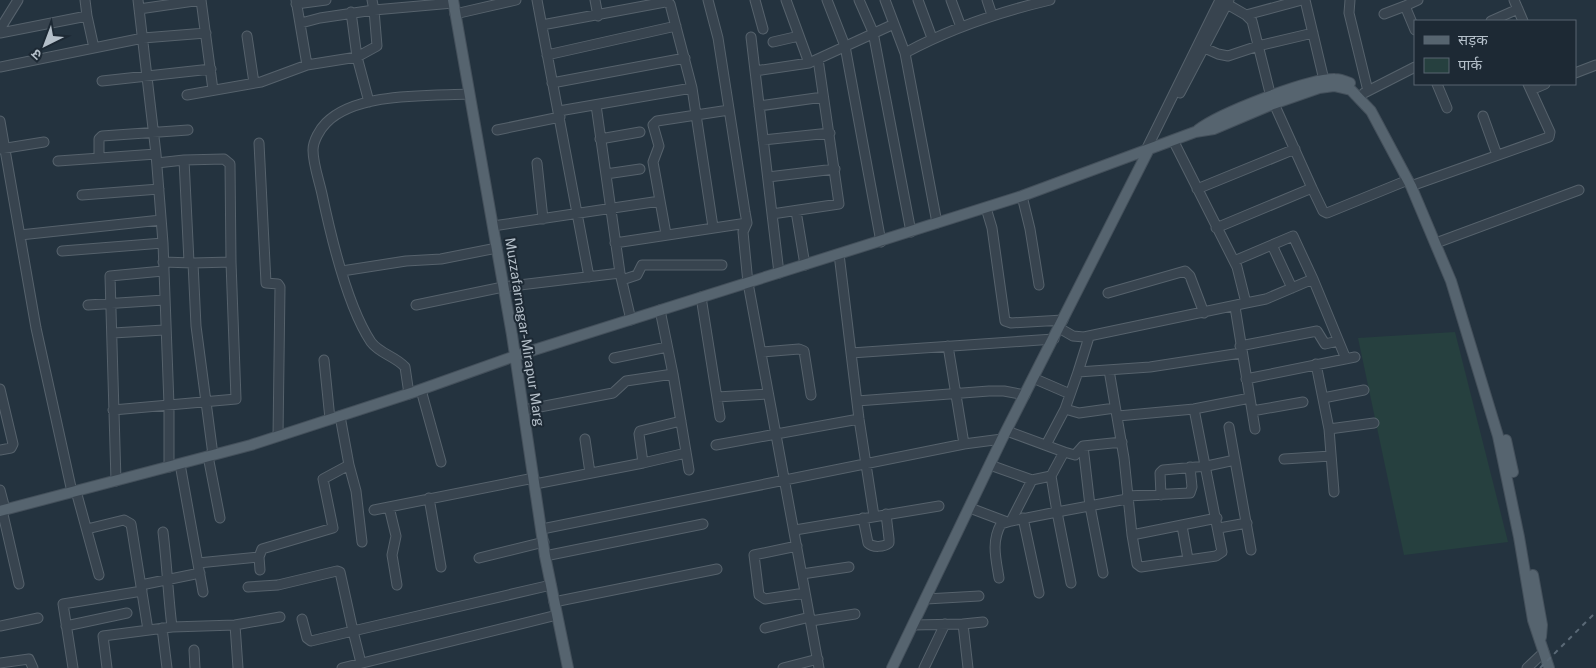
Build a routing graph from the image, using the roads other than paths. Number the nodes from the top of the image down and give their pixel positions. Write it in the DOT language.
graph roads {
  1 [pos="18,0"];
  2 [pos="85,0"];
  3 [pos="201,0"];
  4 [pos="326,0"];
  5 [pos="372,0"];
  6 [pos="516,0"];
  7 [pos="537,0"];
  8 [pos="595,0"];
  9 [pos="708,0"];
  10 [pos="755,0"];
  11 [pos="786,0"];
  12 [pos="827,0"];
  13 [pos="859,0"];
  14 [pos="885,0"];
  15 [pos="918,0"];
  16 [pos="951,0"];
  17 [pos="987,0"];
  18 [pos="1047,0"];
  19 [pos="1304,0"];
  20 [pos="1350,0"];
  21 [pos="1418,0"];
  22 [pos="1514,0"];
  23 [pos="1224,1"];
  24 [pos="296,2"];
  25 [pos="453,2"];
  26 [pos="139,4"];
  27 [pos="1019,4"];
  28 [pos="1405,6"];
  29 [pos="374,10"];
  30 [pos="1518,10"];
  31 [pos="351,12"];
  32 [pos="455,14"];
  33 [pos="1384,14"];
  34 [pos="992,15"];
  35 [pos="1246,15"];
  36 [pos="87,16"];
  37 [pos="598,16"];
  38 [pos="1493,20"];
  39 [pos="1523,20"];
  40 [pos="301,23"];
  41 [pos="894,24"];
  42 [pos="542,25"];
  43 [pos="676,26"];
  44 [pos="961,27"];
  45 [pos="1414,28"];
  46 [pos="0,29"];
  47 [pos="763,29"];
  48 [pos="873,32"];
  49 [pos="0,33"];
  50 [pos="206,33"];
  51 [pos="1312,33"];
  52 [pos="248,36"];
  53 [pos="799,36"];
  54 [pos="751,37"];
  55 [pos="143,38"];
  56 [pos="932,38"];
  57 [pos="773,42"];
  58 [pos="845,46"];
  59 [pos="1201,46"];
  60 [pos="1258,46"];
  61 [pos="94,48"];
  62 [pos="905,53"];
  63 [pos="547,55"];
  64 [pos="357,57"];
  65 [pos="685,58"];
  66 [pos="818,59"];
  67 [pos="809,64"];
  68 [pos="306,65"];
  69 [pos="1596,65"];
  70 [pos="0,67"];
  71 [pos="1414,68"];
  72 [pos="211,69"];
  73 [pos="755,72"];
  74 [pos="1576,72"];
  75 [pos="148,74"];
  76 [pos="1324,80"];
  77 [pos="102,81"];
  78 [pos="254,83"];
  79 [pos="552,83"];
  80 [pos="1437,85"];
  81 [pos="1529,87"];
  82 [pos="692,88"];
  83 [pos="213,90"];
  84 [pos="1363,93"];
  85 [pos="469,94"];
  86 [pos="187,95"];
  87 [pos="823,97"];
  88 [pos="1272,100"];
  89 [pos="369,102"];
  90 [pos="596,105"];
  91 [pos="759,106"];
  92 [pos="1447,108"];
  93 [pos="729,110"];
  94 [pos="559,114"];
  95 [pos="697,116"];
  96 [pos="1483,116"];
  97 [pos="0,121"];
  98 [pos="188,130"];
  99 [pos="497,130"];
  100 [pos="154,131"];
  101 [pos="640,132"];
  102 [pos="830,133"];
  103 [pos="600,139"];
  104 [pos="763,140"];
  105 [pos="44,142"];
  106 [pos="259,142"];
  107 [pos="1174,142"];
  108 [pos="3,148"];
  109 [pos="1150,149"];
  110 [pos="1295,149"];
  111 [pos="1497,155"];
  112 [pos="99,158"];
  113 [pos="156,158"];
  114 [pos="184,160"];
  115 [pos="58,161"];
  116 [pos="537,162"];
  117 [pos="640,169"];
  118 [pos="834,169"];
  119 [pos="606,174"];
  120 [pos="768,177"];
  121 [pos="1412,183"];
  122 [pos="1312,188"];
  123 [pos="159,189"];
  124 [pos="1197,189"];
  125 [pos="1579,190"];
  126 [pos="82,195"];
  127 [pos="1022,196"];
  128 [pos="660,201"];
  129 [pos="610,208"];
  130 [pos="986,208"];
  131 [pos="796,211"];
  132 [pos="772,214"];
  133 [pos="578,215"];
  134 [pos="543,219"];
  135 [pos="161,220"];
  136 [pos="747,223"];
  137 [pos="937,223"];
  138 [pos="493,226"];
  139 [pos="713,227"];
  140 [pos="1216,228"];
  141 [pos="911,232"];
  142 [pos="666,234"];
  143 [pos="20,235"];
  144 [pos="1439,241"];
  145 [pos="881,242"];
  146 [pos="162,243"];
  147 [pos="615,243"];
  148 [pos="1272,245"];
  149 [pos="497,248"];
  150 [pos="62,251"];
  151 [pos="839,254"];
  152 [pos="1234,261"];
  153 [pos="191,262"];
  154 [pos="231,262"];
  155 [pos="722,265"];
  156 [pos="805,265"];
  157 [pos="163,267"];
  158 [pos="342,272"];
  159 [pos="779,273"];
  160 [pos="588,277"];
  161 [pos="621,277"];
  162 [pos="1312,279"];
  163 [pos="748,283"];
  164 [pos="1038,285"];
  165 [pos="503,287"];
  166 [pos="1292,288"];
  167 [pos="1108,293"];
  168 [pos="701,297"];
  169 [pos="164,300"];
  170 [pos="112,303"];
  171 [pos="1246,303"];
  172 [pos="88,305"];
  173 [pos="416,305"];
  174 [pos="1235,307"];
  175 [pos="660,310"];
  176 [pos="1204,313"];
  177 [pos="631,320"];
  178 [pos="1061,324"];
  179 [pos="164,330"];
  180 [pos="113,333"];
  181 [pos="1088,336"];
  182 [pos="1054,339"];
  183 [pos="1338,341"];
  184 [pos="948,346"];
  185 [pos="667,347"];
  186 [pos="1241,350"];
  187 [pos="762,352"];
  188 [pos="851,353"];
  189 [pos="515,356"];
  190 [pos="614,358"];
  191 [pos="324,360"];
  192 [pos="1316,364"];
  193 [pos="1110,370"];
  194 [pos="1078,372"];
  195 [pos="673,374"];
  196 [pos="1034,378"];
  197 [pos="1246,379"];
  198 [pos="0,389"];
  199 [pos="421,390"];
  200 [pos="1364,390"];
  201 [pos="408,394"];
  202 [pos="768,394"];
  203 [pos="956,394"];
  204 [pos="1070,394"];
  205 [pos="811,395"];
  206 [pos="1025,395"];
  207 [pos="717,397"];
  208 [pos="1250,398"];
  209 [pos="1323,398"];
  210 [pos="206,400"];
  211 [pos="856,401"];
  212 [pos="1303,402"];
  213 [pos="169,405"];
  214 [pos="1065,409"];
  215 [pos="1194,409"];
  216 [pos="113,410"];
  217 [pos="524,410"];
  218 [pos="1252,411"];
  219 [pos="1117,412"];
  220 [pos="340,416"];
  221 [pos="720,417"];
  222 [pos="330,419"];
  223 [pos="859,419"];
  224 [pos="681,421"];
  225 [pos="1374,424"];
  226 [pos="1229,427"];
  227 [pos="1255,429"];
  228 [pos="1329,430"];
  229 [pos="776,432"];
  230 [pos="1005,435"];
  231 [pos="278,436"];
  232 [pos="585,440"];
  233 [pos="1122,442"];
  234 [pos="964,444"];
  235 [pos="716,445"];
  236 [pos="1046,445"];
  237 [pos="1083,446"];
  238 [pos="0,450"];
  239 [pos="1064,452"];
  240 [pos="686,453"];
  241 [pos="210,456"];
  242 [pos="1331,456"];
  243 [pos="1284,459"];
  244 [pos="1235,460"];
  245 [pos="441,462"];
  246 [pos="643,463"];
  247 [pos="180,464"];
  248 [pos="865,464"];
  249 [pos="349,465"];
  250 [pos="990,465"];
  251 [pos="1207,466"];
  252 [pos="169,467"];
  253 [pos="1190,467"];
  254 [pos="689,470"];
  255 [pos="590,473"];
  256 [pos="1051,476"];
  257 [pos="116,480"];
  258 [pos="1032,480"];
  259 [pos="535,481"];
  260 [pos="786,481"];
  261 [pos="0,490"];
  262 [pos="74,491"];
  263 [pos="1334,492"];
  264 [pos="1161,494"];
  265 [pos="1127,497"];
  266 [pos="429,498"];
  267 [pos="939,506"];
  268 [pos="1090,506"];
  269 [pos="389,507"];
  270 [pos="970,508"];
  271 [pos="2,510"];
  272 [pos="374,510"];
  273 [pos="1057,512"];
  274 [pos="886,514"];
  275 [pos="874,516"];
  276 [pos="220,518"];
  277 [pos="863,518"];
  278 [pos="1024,518"];
  279 [pos="1217,518"];
  280 [pos="1009,522"];
  281 [pos="703,524"];
  282 [pos="1247,524"];
  283 [pos="1182,526"];
  284 [pos="1219,528"];
  285 [pos="87,529"];
  286 [pos="542,529"];
  287 [pos="795,530"];
  288 [pos="163,532"];
  289 [pos="1132,535"];
  290 [pos="362,542"];
  291 [pos="544,542"];
  292 [pos="797,546"];
  293 [pos="1251,550"];
  294 [pos="545,556"];
  295 [pos="259,557"];
  296 [pos="479,558"];
  297 [pos="1188,560"];
  298 [pos="198,563"];
  299 [pos="441,567"];
  300 [pos="849,567"];
  301 [pos="717,569"];
  302 [pos="260,570"];
  303 [pos="200,572"];
  304 [pos="1103,573"];
  305 [pos="802,574"];
  306 [pos="99,575"];
  307 [pos="999,578"];
  308 [pos="168,579"];
  309 [pos="1071,583"];
  310 [pos="18,584"];
  311 [pos="397,584"];
  312 [pos="551,585"];
  313 [pos="141,588"];
  314 [pos="248,588"];
  315 [pos="203,592"];
  316 [pos="806,593"];
  317 [pos="1039,593"];
  318 [pos="979,596"];
  319 [pos="926,599"];
  320 [pos="554,602"];
  321 [pos="127,613"];
  322 [pos="855,614"];
  323 [pos="557,615"];
  324 [pos="280,617"];
  325 [pos="38,618"];
  326 [pos="302,619"];
  327 [pos="810,619"];
  328 [pos="983,622"];
  329 [pos="945,624"];
  330 [pos="964,624"];
  331 [pos="235,625"];
  332 [pos="913,625"];
  333 [pos="0,626"];
  334 [pos="66,626"];
  335 [pos="167,628"];
  336 [pos="765,628"];
  337 [pos="148,630"];
  338 [pos="352,631"];
  339 [pos="194,650"];
  340 [pos="1544,652"];
  341 [pos="361,663"];
  342 [pos="0,664"];
  343 [pos="819,664"];
  344 [pos="33,668"];
  345 [pos="73,668"];
  346 [pos="107,668"];
  347 [pos="167,668"];
  348 [pos="196,668"];
  349 [pos="238,668"];
  350 [pos="342,668"];
  351 [pos="568,668"];
  352 [pos="783,668"];
  353 [pos="892,668"];
  354 [pos="924,668"];
  355 [pos="968,668"];
  356 [pos="1527,668"];
  357 [pos="1548,668"];
  1 -- 46 [label="street"];
  2 -- 36 [label="street"];
  3 -- 26 [label="street"];
  3 -- 50 [label="street"];
  4 -- 24 [label="street"];
  5 -- 29 [label="street"];
  6 -- 32 [label="street"];
  7 -- 42 [label="street"];
  8 -- 37 [label="street"];
  9 -- 93 [label="street"];
  10 -- 47 [label="street"];
  11 -- 53 [label="street"];
  12 -- 58 [label="street"];
  13 -- 48 [label="street"];
  14 -- 41 [label="street"];
  15 -- 56 [label="street"];
  16 -- 44 [label="street"];
  17 -- 34 [label="street"];
  18 -- 27 [label="street"];
  19 -- 35 [label="street"];
  19 -- 51 [label="street"];
  20 -- 84 [label="street"];
  21 -- 28 [label="street"];
  22 -- 30 [label="street"];
  23 -- 35 [label="street"];
  23 -- 59 [label="street"];
  24 -- 40 [label="street"];
  25 -- 29 [label="street"];
  25 -- 32 [label="main road, Muzzafarnagar-Mirapur Marg"];
  26 -- 55 [label="street"];
  27 -- 34 [label="street"];
  28 -- 33 [label="street"];
  28 -- 45 [label="street"];
  29 -- 31 [label="street"];
  29 -- 64 [label="street"];
  30 -- 38 [label="street"];
  30 -- 39 [label="street"];
  31 -- 40 [label="street"];
  31 -- 64 [label="street"];
  32 -- 85 [label="main road, Muzzafarnagar-Mirapur Marg"];
  34 -- 44 [label="street"];
  35 -- 60 [label="street"];
  36 -- 49 [label="street"];
  36 -- 61 [label="street"];
  37 -- 42 [label="street"];
  37 -- 43 [label="street"];
  40 -- 68 [label="street"];
  41 -- 48 [label="street"];
  41 -- 62 [label="street"];
  42 -- 63 [label="street"];
  43 -- 63 [label="street"];
  43 -- 65 [label="street"];
  44 -- 56 [label="street"];
  48 -- 58 [label="street"];
  48 -- 141 [label="street"];
  50 -- 55 [label="street"];
  50 -- 72 [label="street"];
  51 -- 60 [label="street"];
  51 -- 76 [label="street"];
  52 -- 78 [label="street"];
  53 -- 57 [label="street"];
  53 -- 67 [label="street"];
  54 -- 73 [label="street"];
  55 -- 61 [label="street"];
  55 -- 75 [label="street"];
  56 -- 62 [label="street"];
  58 -- 66 [label="street"];
  58 -- 145 [label="street"];
  59 -- 60 [label="street"];
  59 -- 109 [label="street"];
  60 -- 88 [label="street"];
  61 -- 70 [label="street"];
  62 -- 137 [label="street"];
  63 -- 79 [label="street"];
  64 -- 68 [label="street"];
  64 -- 89 [label="street"];
  65 -- 79 [label="street"];
  65 -- 82 [label="street"];
  66 -- 67 [label="street"];
  66 -- 87 [label="street"];
  67 -- 73 [label="street"];
  68 -- 78 [label="street"];
  69 -- 74 [label="street"];
  71 -- 84 [label="street"];
  72 -- 75 [label="street"];
  72 -- 83 [label="street"];
  73 -- 91 [label="street"];
  75 -- 77 [label="street"];
  75 -- 100 [label="street"];
  76 -- 84 [label="main road"];
  76 -- 88 [label="main road"];
  78 -- 83 [label="street"];
  79 -- 94 [label="street"];
  80 -- 92 [label="street"];
  81 -- 111 [label="street"];
  82 -- 90 [label="street"];
  82 -- 95 [label="street"];
  83 -- 86 [label="street"];
  84 -- 88 [label="main road"];
  84 -- 121 [label="main road"];
  85 -- 89 [label="street"];
  85 -- 138 [label="main road, Muzzafarnagar-Mirapur Marg"];
  87 -- 91 [label="street"];
  87 -- 102 [label="street"];
  88 -- 107 [label="main road"];
  88 -- 110 [label="street"];
  89 -- 158 [label="street"];
  90 -- 94 [label="street"];
  90 -- 103 [label="street"];
  91 -- 104 [label="street"];
  93 -- 95 [label="street"];
  93 -- 136 [label="street"];
  94 -- 99 [label="street"];
  94 -- 133 [label="street"];
  95 -- 128 [label="street"];
  95 -- 139 [label="street"];
  96 -- 111 [label="street"];
  97 -- 108 [label="street"];
  98 -- 100 [label="street"];
  100 -- 112 [label="street"];
  100 -- 113 [label="street"];
  101 -- 103 [label="street"];
  102 -- 104 [label="street"];
  102 -- 118 [label="street"];
  103 -- 119 [label="street"];
  104 -- 120 [label="street"];
  105 -- 108 [label="street"];
  106 -- 231 [label="street"];
  107 -- 109 [label="main road"];
  107 -- 124 [label="street"];
  108 -- 143 [label="street"];
  109 -- 127 [label="main road"];
  109 -- 178 [label="main road"];
  110 -- 122 [label="street"];
  110 -- 124 [label="street"];
  111 -- 121 [label="street"];
  112 -- 113 [label="street"];
  112 -- 115 [label="street"];
  113 -- 114 [label="street"];
  113 -- 123 [label="street"];
  114 -- 153 [label="street"];
  114 -- 154 [label="street"];
  116 -- 134 [label="street"];
  117 -- 119 [label="street"];
  118 -- 120 [label="street"];
  118 -- 131 [label="street"];
  119 -- 129 [label="street"];
  120 -- 132 [label="street"];
  121 -- 122 [label="street"];
  121 -- 144 [label="main road"];
  122 -- 140 [label="street"];
  123 -- 126 [label="street"];
  123 -- 135 [label="street"];
  124 -- 140 [label="street"];
  125 -- 144 [label="street"];
  127 -- 130 [label="main road"];
  127 -- 164 [label="street"];
  128 -- 129 [label="street"];
  128 -- 142 [label="street"];
  129 -- 133 [label="street"];
  129 -- 147 [label="street"];
  130 -- 137 [label="main road"];
  130 -- 178 [label="street"];
  131 -- 132 [label="street"];
  131 -- 156 [label="street"];
  132 -- 159 [label="street"];
  133 -- 134 [label="street"];
  133 -- 160 [label="street"];
  134 -- 138 [label="street"];
  135 -- 143 [label="street"];
  135 -- 146 [label="street"];
  136 -- 139 [label="street"];
  136 -- 163 [label="street"];
  137 -- 141 [label="main road"];
  138 -- 149 [label="main road, Muzzafarnagar-Mirapur Marg"];
  139 -- 142 [label="street"];
  140 -- 152 [label="street"];
  141 -- 145 [label="main road"];
  142 -- 147 [label="street"];
  143 -- 262 [label="street"];
  144 -- 340 [label="main road"];
  145 -- 151 [label="main road"];
  146 -- 150 [label="street"];
  146 -- 157 [label="street"];
  147 -- 161 [label="street"];
  148 -- 152 [label="street"];
  148 -- 162 [label="street"];
  148 -- 166 [label="street"];
  149 -- 158 [label="street"];
  149 -- 165 [label="main road, Muzzafarnagar-Mirapur Marg"];
  151 -- 156 [label="main road"];
  151 -- 188 [label="street"];
  152 -- 171 [label="street"];
  153 -- 154 [label="street"];
  153 -- 157 [label="street"];
  153 -- 210 [label="street"];
  154 -- 210 [label="street"];
  155 -- 161 [label="street"];
  156 -- 159 [label="main road"];
  157 -- 169 [label="street"];
  157 -- 170 [label="street"];
  158 -- 201 [label="street"];
  159 -- 163 [label="main road"];
  160 -- 161 [label="street"];
  160 -- 165 [label="street"];
  161 -- 177 [label="street"];
  162 -- 166 [label="street"];
  162 -- 183 [label="street"];
  163 -- 168 [label="main road"];
  163 -- 187 [label="street"];
  165 -- 173 [label="street"];
  165 -- 189 [label="main road, Muzzafarnagar-Mirapur Marg"];
  166 -- 171 [label="street"];
  167 -- 176 [label="street"];
  168 -- 175 [label="main road"];
  168 -- 207 [label="street"];
  169 -- 170 [label="street"];
  169 -- 179 [label="street"];
  170 -- 172 [label="street"];
  170 -- 180 [label="street"];
  171 -- 174 [label="street"];
  174 -- 176 [label="street"];
  174 -- 186 [label="street"];
  175 -- 177 [label="main road"];
  175 -- 185 [label="street"];
  176 -- 181 [label="street"];
  177 -- 189 [label="main road"];
  178 -- 181 [label="street"];
  178 -- 182 [label="main road"];
  179 -- 180 [label="street"];
  179 -- 213 [label="street"];
  180 -- 216 [label="street"];
  181 -- 194 [label="street"];
  182 -- 184 [label="street"];
  182 -- 196 [label="main road"];
  183 -- 186 [label="street"];
  183 -- 192 [label="street"];
  184 -- 188 [label="street"];
  184 -- 203 [label="street"];
  185 -- 190 [label="street"];
  185 -- 195 [label="street"];
  186 -- 193 [label="street"];
  186 -- 197 [label="street"];
  187 -- 202 [label="street"];
  187 -- 205 [label="street"];
  188 -- 211 [label="street"];
  189 -- 199 [label="main road"];
  189 -- 217 [label="main road, Muzzafarnagar-Mirapur Marg"];
  191 -- 222 [label="street"];
  192 -- 197 [label="street"];
  192 -- 209 [label="street"];
  193 -- 194 [label="street"];
  193 -- 219 [label="street"];
  194 -- 204 [label="street"];
  195 -- 217 [label="street"];
  195 -- 224 [label="street"];
  196 -- 204 [label="street"];
  196 -- 206 [label="main road"];
  197 -- 208 [label="street"];
  198 -- 238 [label="street"];
  199 -- 201 [label="main road"];
  199 -- 245 [label="street"];
  200 -- 209 [label="street"];
  201 -- 220 [label="main road"];
  202 -- 207 [label="street"];
  202 -- 229 [label="street"];
  203 -- 206 [label="street"];
  203 -- 211 [label="street"];
  203 -- 234 [label="street"];
  204 -- 214 [label="street"];
  206 -- 230 [label="main road"];
  207 -- 221 [label="street"];
  208 -- 215 [label="street"];
  208 -- 218 [label="street"];
  209 -- 228 [label="street"];
  210 -- 213 [label="street"];
  210 -- 241 [label="street"];
  211 -- 223 [label="street"];
  212 -- 218 [label="street"];
  213 -- 216 [label="street"];
  213 -- 252 [label="street"];
  214 -- 219 [label="street"];
  214 -- 236 [label="street"];
  215 -- 219 [label="street"];
  215 -- 251 [label="street"];
  216 -- 257 [label="street"];
  217 -- 259 [label="main road, Muzzafarnagar-Mirapur Marg"];
  218 -- 227 [label="street"];
  219 -- 233 [label="street"];
  220 -- 222 [label="main road"];
  220 -- 249 [label="street"];
  222 -- 231 [label="main road"];
  223 -- 229 [label="street"];
  223 -- 248 [label="street"];
  224 -- 240 [label="street"];
  224 -- 246 [label="street"];
  225 -- 228 [label="street"];
  226 -- 244 [label="street"];
  228 -- 242 [label="street"];
  229 -- 235 [label="street"];
  229 -- 260 [label="street"];
  230 -- 234 [label="street"];
  230 -- 236 [label="street"];
  230 -- 250 [label="main road"];
  231 -- 241 [label="main road"];
  232 -- 255 [label="street"];
  233 -- 237 [label="street"];
  233 -- 265 [label="street"];
  234 -- 248 [label="street"];
  236 -- 239 [label="street"];
  237 -- 239 [label="street"];
  237 -- 268 [label="street"];
  239 -- 256 [label="street"];
  240 -- 246 [label="street"];
  240 -- 254 [label="street"];
  241 -- 247 [label="main road"];
  241 -- 276 [label="street"];
  242 -- 243 [label="street"];
  242 -- 263 [label="street"];
  244 -- 251 [label="street"];
  244 -- 282 [label="street"];
  246 -- 255 [label="street"];
  247 -- 252 [label="main road"];
  247 -- 298 [label="street"];
  248 -- 260 [label="street"];
  248 -- 275 [label="street"];
  249 -- 290 [label="street"];
  249 -- 295 [label="street"];
  250 -- 258 [label="street"];
  250 -- 270 [label="main road"];
  251 -- 253 [label="street"];
  251 -- 279 [label="street"];
  252 -- 257 [label="main road"];
  253 -- 264 [label="street"];
  253 -- 264 [label="street"];
  255 -- 259 [label="street"];
  256 -- 258 [label="street"];
  256 -- 273 [label="street"];
  257 -- 262 [label="main road"];
  258 -- 280 [label="street"];
  259 -- 266 [label="street"];
  259 -- 286 [label="main road, Muzzafarnagar-Mirapur Marg"];
  260 -- 286 [label="street"];
  260 -- 287 [label="street"];
  261 -- 271 [label="street"];
  262 -- 271 [label="main road"];
  262 -- 285 [label="street"];
  264 -- 265 [label="street"];
  265 -- 268 [label="street"];
  265 -- 289 [label="street"];
  266 -- 269 [label="street"];
  266 -- 299 [label="street"];
  267 -- 274 [label="street"];
  268 -- 273 [label="street"];
  268 -- 304 [label="street"];
  269 -- 272 [label="street"];
  269 -- 311 [label="street"];
  270 -- 280 [label="street"];
  270 -- 319 [label="main road"];
  271 -- 310 [label="street"];
  273 -- 278 [label="street"];
  273 -- 309 [label="street"];
  274 -- 275 [label="street"];
  274 -- 277 [label="street"];
  275 -- 277 [label="street"];
  277 -- 287 [label="street"];
  278 -- 280 [label="street"];
  278 -- 317 [label="street"];
  279 -- 283 [label="street"];
  279 -- 284 [label="street"];
  280 -- 307 [label="street"];
  281 -- 294 [label="street"];
  282 -- 284 [label="street"];
  282 -- 293 [label="street"];
  283 -- 289 [label="street"];
  283 -- 297 [label="street"];
  284 -- 297 [label="street"];
  285 -- 306 [label="street"];
  285 -- 313 [label="street"];
  286 -- 291 [label="main road, Muzzafarnagar-Mirapur Marg"];
  287 -- 292 [label="street"];
  288 -- 308 [label="street"];
  289 -- 297 [label="street"];
  291 -- 294 [label="main road, Muzzafarnagar-Mirapur Marg"];
  291 -- 296 [label="street"];
  292 -- 305 [label="street"];
  292 -- 316 [label="street"];
  294 -- 312 [label="main road, Muzzafarnagar-Mirapur Marg"];
  295 -- 298 [label="street"];
  295 -- 302 [label="street"];
  298 -- 303 [label="street"];
  300 -- 305 [label="street"];
  301 -- 320 [label="street"];
  303 -- 308 [label="street"];
  303 -- 315 [label="street"];
  305 -- 316 [label="street"];
  308 -- 313 [label="street"];
  308 -- 335 [label="street"];
  312 -- 320 [label="main road, Muzzafarnagar-Mirapur Marg"];
  312 -- 338 [label="street"];
  313 -- 334 [label="street"];
  313 -- 337 [label="street"];
  314 -- 338 [label="street"];
  316 -- 327 [label="street"];
  318 -- 319 [label="street"];
  319 -- 332 [label="main road"];
  320 -- 323 [label="main road, Muzzafarnagar-Mirapur Marg"];
  321 -- 334 [label="street"];
  322 -- 327 [label="street"];
  323 -- 341 [label="street"];
  323 -- 351 [label="main road, Muzzafarnagar-Mirapur Marg"];
  324 -- 331 [label="street"];
  325 -- 333 [label="street"];
  326 -- 338 [label="street"];
  327 -- 336 [label="street"];
  327 -- 343 [label="street"];
  328 -- 330 [label="street"];
  329 -- 330 [label="street"];
  329 -- 332 [label="street"];
  329 -- 354 [label="street"];
  330 -- 355 [label="street"];
  331 -- 335 [label="street"];
  331 -- 349 [label="street"];
  332 -- 353 [label="main road"];
  334 -- 345 [label="street"];
  335 -- 337 [label="street"];
  335 -- 347 [label="street"];
  337 -- 346 [label="street"];
  338 -- 341 [label="street"];
  339 -- 348 [label="street"];
  340 -- 356 [label="street"];
  340 -- 357 [label="main road"];
  341 -- 350 [label="street"];
  342 -- 344 [label="street"];
  343 -- 352 [label="street"];
}
